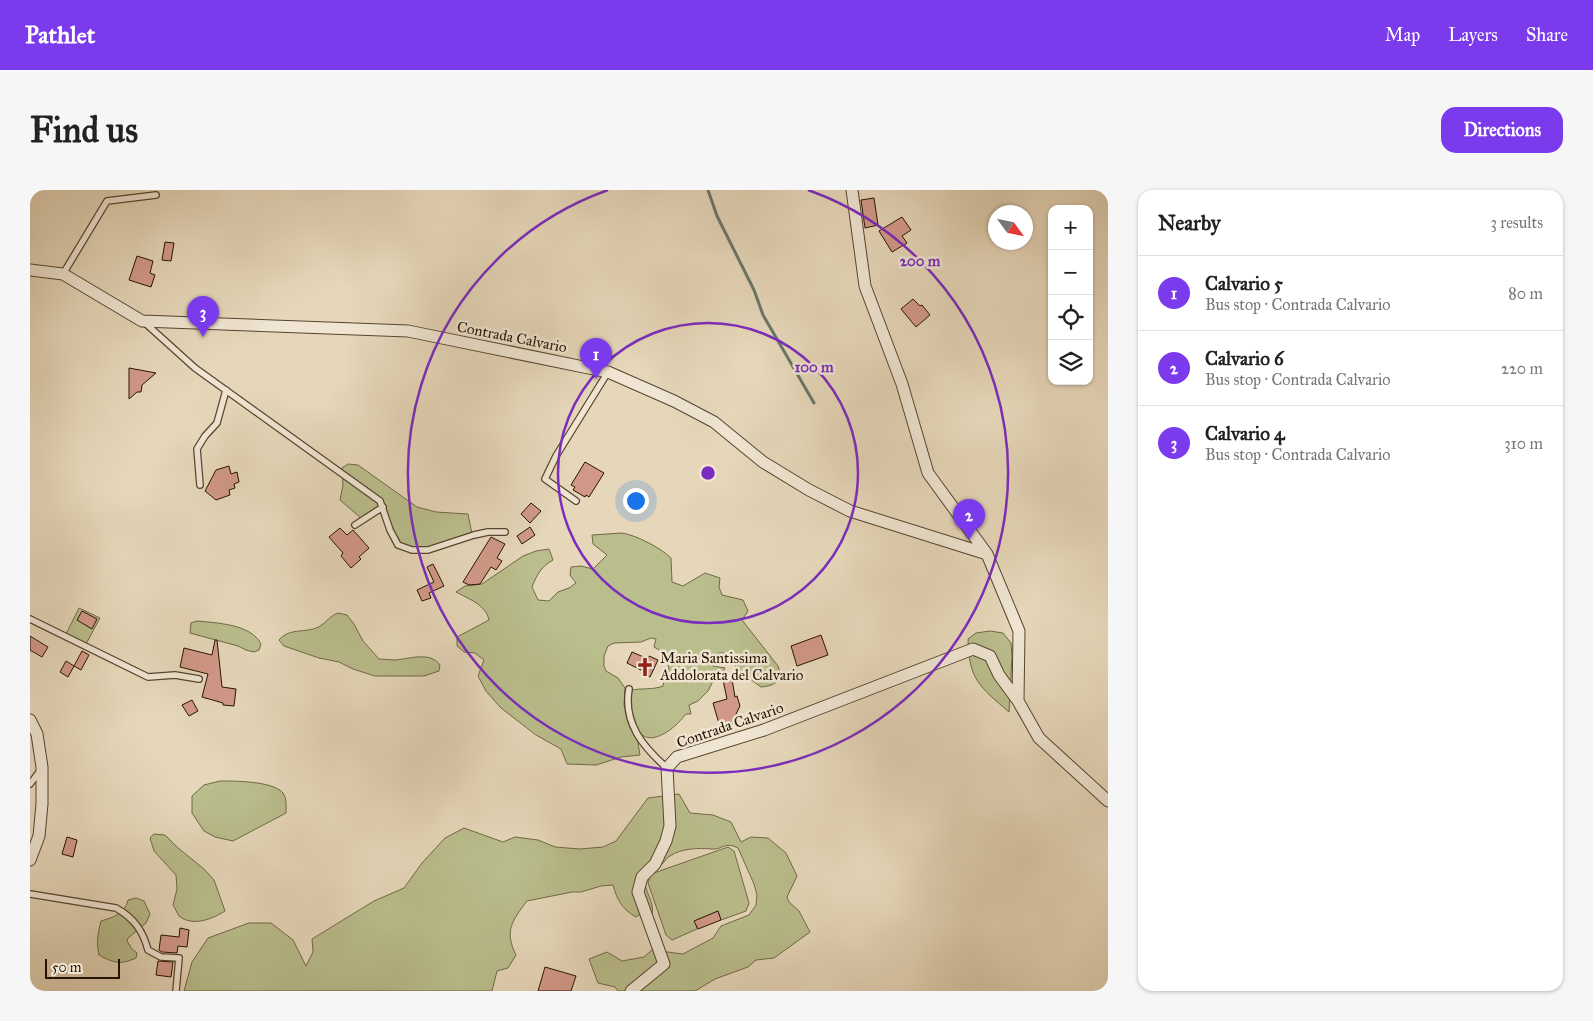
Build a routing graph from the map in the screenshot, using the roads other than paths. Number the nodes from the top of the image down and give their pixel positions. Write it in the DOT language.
graph roads {
  1 [pos="852,190"];
  2 [pos="156,195"];
  3 [pos="30,270"];
  4 [pos="63,274"];
  5 [pos="142,321"];
  6 [pos="608,372"];
  7 [pos="226,390"];
  8 [pos="200,485"];
  9 [pos="576,501"];
  10 [pos="383,507"];
  11 [pos="355,525"];
  12 [pos="506,532"];
  13 [pos="987,554"];
  14 [pos="30,619"];
  15 [pos="199,678"];
  16 [pos="629,689"];
  17 [pos="1018,701"];
  18 [pos="30,720"];
  19 [pos="42,767"];
  20 [pos="668,768"];
  21 [pos="30,784"];
  22 [pos="1108,801"];
  23 [pos="30,860"];
  24 [pos="30,894"];
  25 [pos="176,991"];
  26 [pos="631,991"];
  1 -- 13 [label="street, Contrada Calvario"];
  2 -- 4 [label="lane"];
  3 -- 4 [label="street, Contrada Calvario"];
  4 -- 5 [label="street, Contrada Calvario"];
  5 -- 6 [label="street, Contrada Calvario"];
  5 -- 7 [label="lane"];
  6 -- 9 [label="lane"];
  6 -- 13 [label="street, Contrada Calvario"];
  7 -- 8 [label="lane"];
  7 -- 10 [label="lane"];
  10 -- 11 [label="lane"];
  10 -- 12 [label="lane"];
  13 -- 17 [label="street, Contrada Calvario"];
  14 -- 15 [label="lane"];
  16 -- 20 [label="lane"];
  17 -- 20 [label="street, Contrada Calvario"];
  17 -- 22 [label="street, Contrada Calvario"];
  18 -- 19 [label="street"];
  19 -- 21 [label="lane"];
  19 -- 23 [label="street"];
  20 -- 26 [label="street, Contrada Calvario"];
  24 -- 25 [label="lane"];
}
